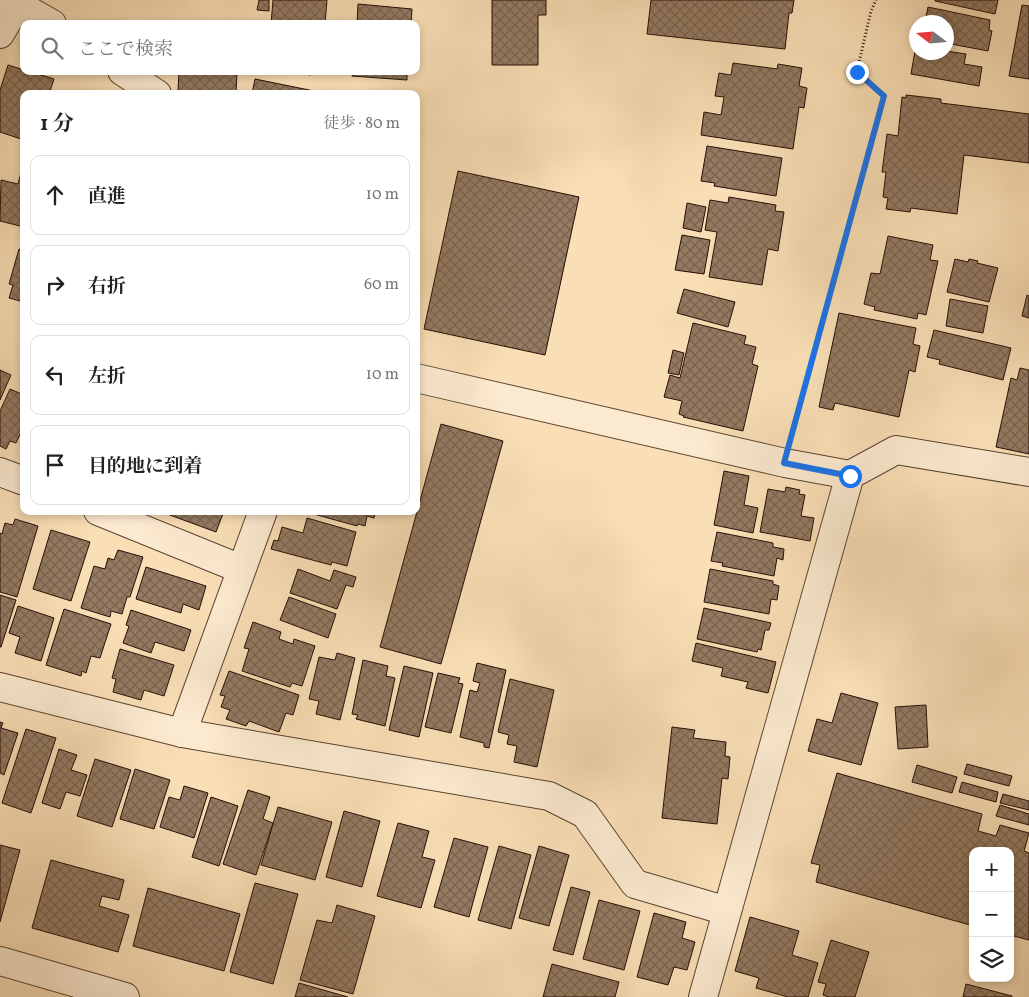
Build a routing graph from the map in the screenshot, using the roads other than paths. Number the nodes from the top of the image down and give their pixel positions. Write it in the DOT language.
graph roads {
  1 [pos="12,2"];
  2 [pos="45,20"];
  3 [pos="0,34"];
  4 [pos="128,75"];
  5 [pos="151,90"];
  6 [pos="420,379"];
  7 [pos="0,472"];
  8 [pos="1029,472"];
  9 [pos="850,476"];
  10 [pos="20,480"];
  11 [pos="108,515"];
  12 [pos="261,515"];
  13 [pos="241,569"];
  14 [pos="0,687"];
  15 [pos="182,733"];
  16 [pos="727,911"];
  17 [pos="0,961"];
  18 [pos="114,996"];
  19 [pos="705,997"];
  1 -- 2 [label="street"];
  1 -- 3 [label="street"];
  4 -- 5 [label="street"];
  6 -- 9 [label="street"];
  7 -- 10 [label="street"];
  8 -- 9 [label="street"];
  9 -- 16 [label="street"];
  11 -- 13 [label="street"];
  12 -- 13 [label="street"];
  13 -- 15 [label="street"];
  14 -- 15 [label="street"];
  15 -- 16 [label="street"];
  16 -- 19 [label="street"];
  17 -- 18 [label="street"];
}
